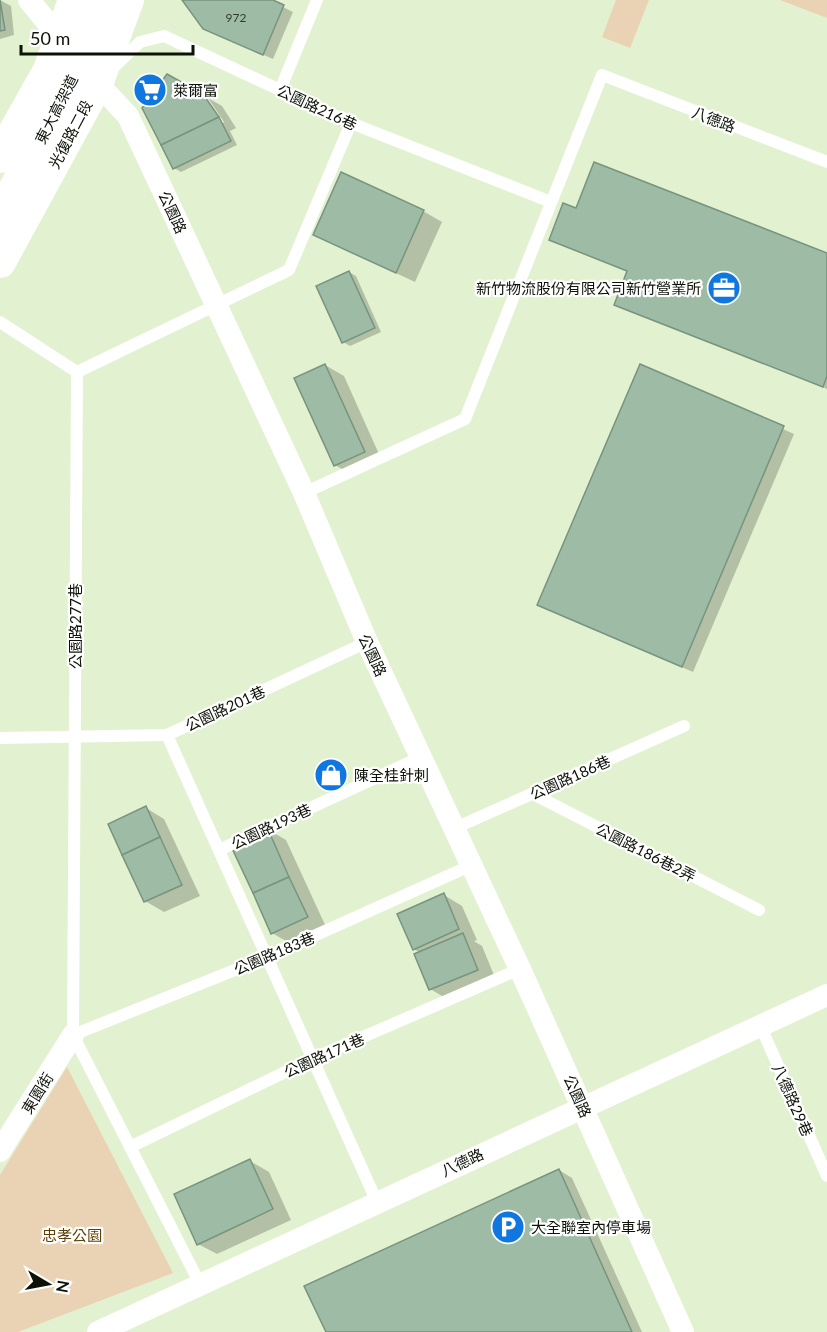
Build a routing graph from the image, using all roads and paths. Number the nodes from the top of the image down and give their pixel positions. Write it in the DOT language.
graph roads {
  1 [pos="29,0"];
  2 [pos="74,0"];
  3 [pos="104,0"];
  4 [pos="128,0"];
  5 [pos="317,0"];
  6 [pos="54,13"];
  7 [pos="97,84"];
  8 [pos="280,90"];
  9 [pos="351,123"];
  10 [pos="0,127"];
  11 [pos="0,157"];
  12 [pos="827,162"];
  13 [pos="551,202"];
  14 [pos="0,214"];
  15 [pos="0,262"];
  16 [pos="215,305"];
  17 [pos="0,322"];
  18 [pos="77,372"];
  19 [pos="304,493"];
  20 [pos="366,642"];
  21 [pos="684,726"];
  22 [pos="167,735"];
  23 [pos="75,737"];
  24 [pos="0,738"];
  25 [pos="421,757"];
  26 [pos="533,794"];
  27 [pos="455,828"];
  28 [pos="219,850"];
  29 [pos="472,865"];
  30 [pos="759,910"];
  31 [pos="267,957"];
  32 [pos="519,969"];
  33 [pos="827,994"];
  34 [pos="760,1025"];
  35 [pos="73,1035"];
  36 [pos="312,1059"];
  37 [pos="582,1106"];
  38 [pos="130,1147"];
  39 [pos="0,1151"];
  40 [pos="827,1176"];
  41 [pos="377,1202"];
  42 [pos="200,1284"];
  43 [pos="98,1332"];
  44 [pos="683,1332"];
  1 -- 6 [label="street, 公園路"];
  2 -- 11 [label="main road, 東大高架道"];
  3 -- 14 [label="main road, 東大高架道"];
  4 -- 7 [label="main road, 光復路二段"];
  5 -- 8 [label="lane"];
  6 -- 7 [label="street, 公園路"];
  6 -- 10 [label="main road"];
  7 -- 8 [label="lane, 公園路216巷"];
  7 -- 15 [label="main road, 光復路二段"];
  7 -- 16 [label="street, 公園路"];
  8 -- 9 [label="lane, 公園路216巷"];
  9 -- 13 [label="lane, 公園路216巷"];
  9 -- 16 [label="lane"];
  12 -- 13 [label="lane, 八德路"];
  13 -- 19 [label="lane"];
  16 -- 18 [label="lane"];
  16 -- 19 [label="street, 公園路"];
  17 -- 18 [label="lane"];
  18 -- 23 [label="lane, 公園路277巷"];
  19 -- 20 [label="street, 公園路"];
  20 -- 22 [label="lane, 公園路201巷"];
  20 -- 25 [label="street, 公園路"];
  21 -- 26 [label="lane, 公園路186巷"];
  22 -- 23 [label="lane, 公園路201巷"];
  22 -- 28 [label="lane"];
  23 -- 24 [label="lane, 公園路201巷"];
  23 -- 35 [label="lane, 公園路277巷"];
  25 -- 27 [label="street, 公園路"];
  25 -- 28 [label="lane, 公園路193巷"];
  26 -- 27 [label="lane, 公園路186巷"];
  26 -- 30 [label="lane, 公園路186巷2弄"];
  27 -- 29 [label="street, 公園路"];
  28 -- 31 [label="lane"];
  29 -- 31 [label="lane, 公園路183巷"];
  29 -- 32 [label="street, 公園路"];
  31 -- 35 [label="lane, 公園路183巷"];
  31 -- 36 [label="lane"];
  32 -- 36 [label="lane, 公園路171巷"];
  32 -- 37 [label="street, 公園路"];
  33 -- 34 [label="street, 八德路"];
  34 -- 37 [label="street, 八德路"];
  34 -- 40 [label="lane, 八德路29巷"];
  35 -- 38 [label="lane"];
  35 -- 39 [label="street, 東園街"];
  36 -- 38 [label="lane, 公園路171巷"];
  36 -- 41 [label="lane"];
  37 -- 41 [label="street, 八德路"];
  37 -- 44 [label="street, 公園路"];
  38 -- 42 [label="lane"];
  41 -- 42 [label="street, 八德路"];
  42 -- 43 [label="street, 八德路"];
}
